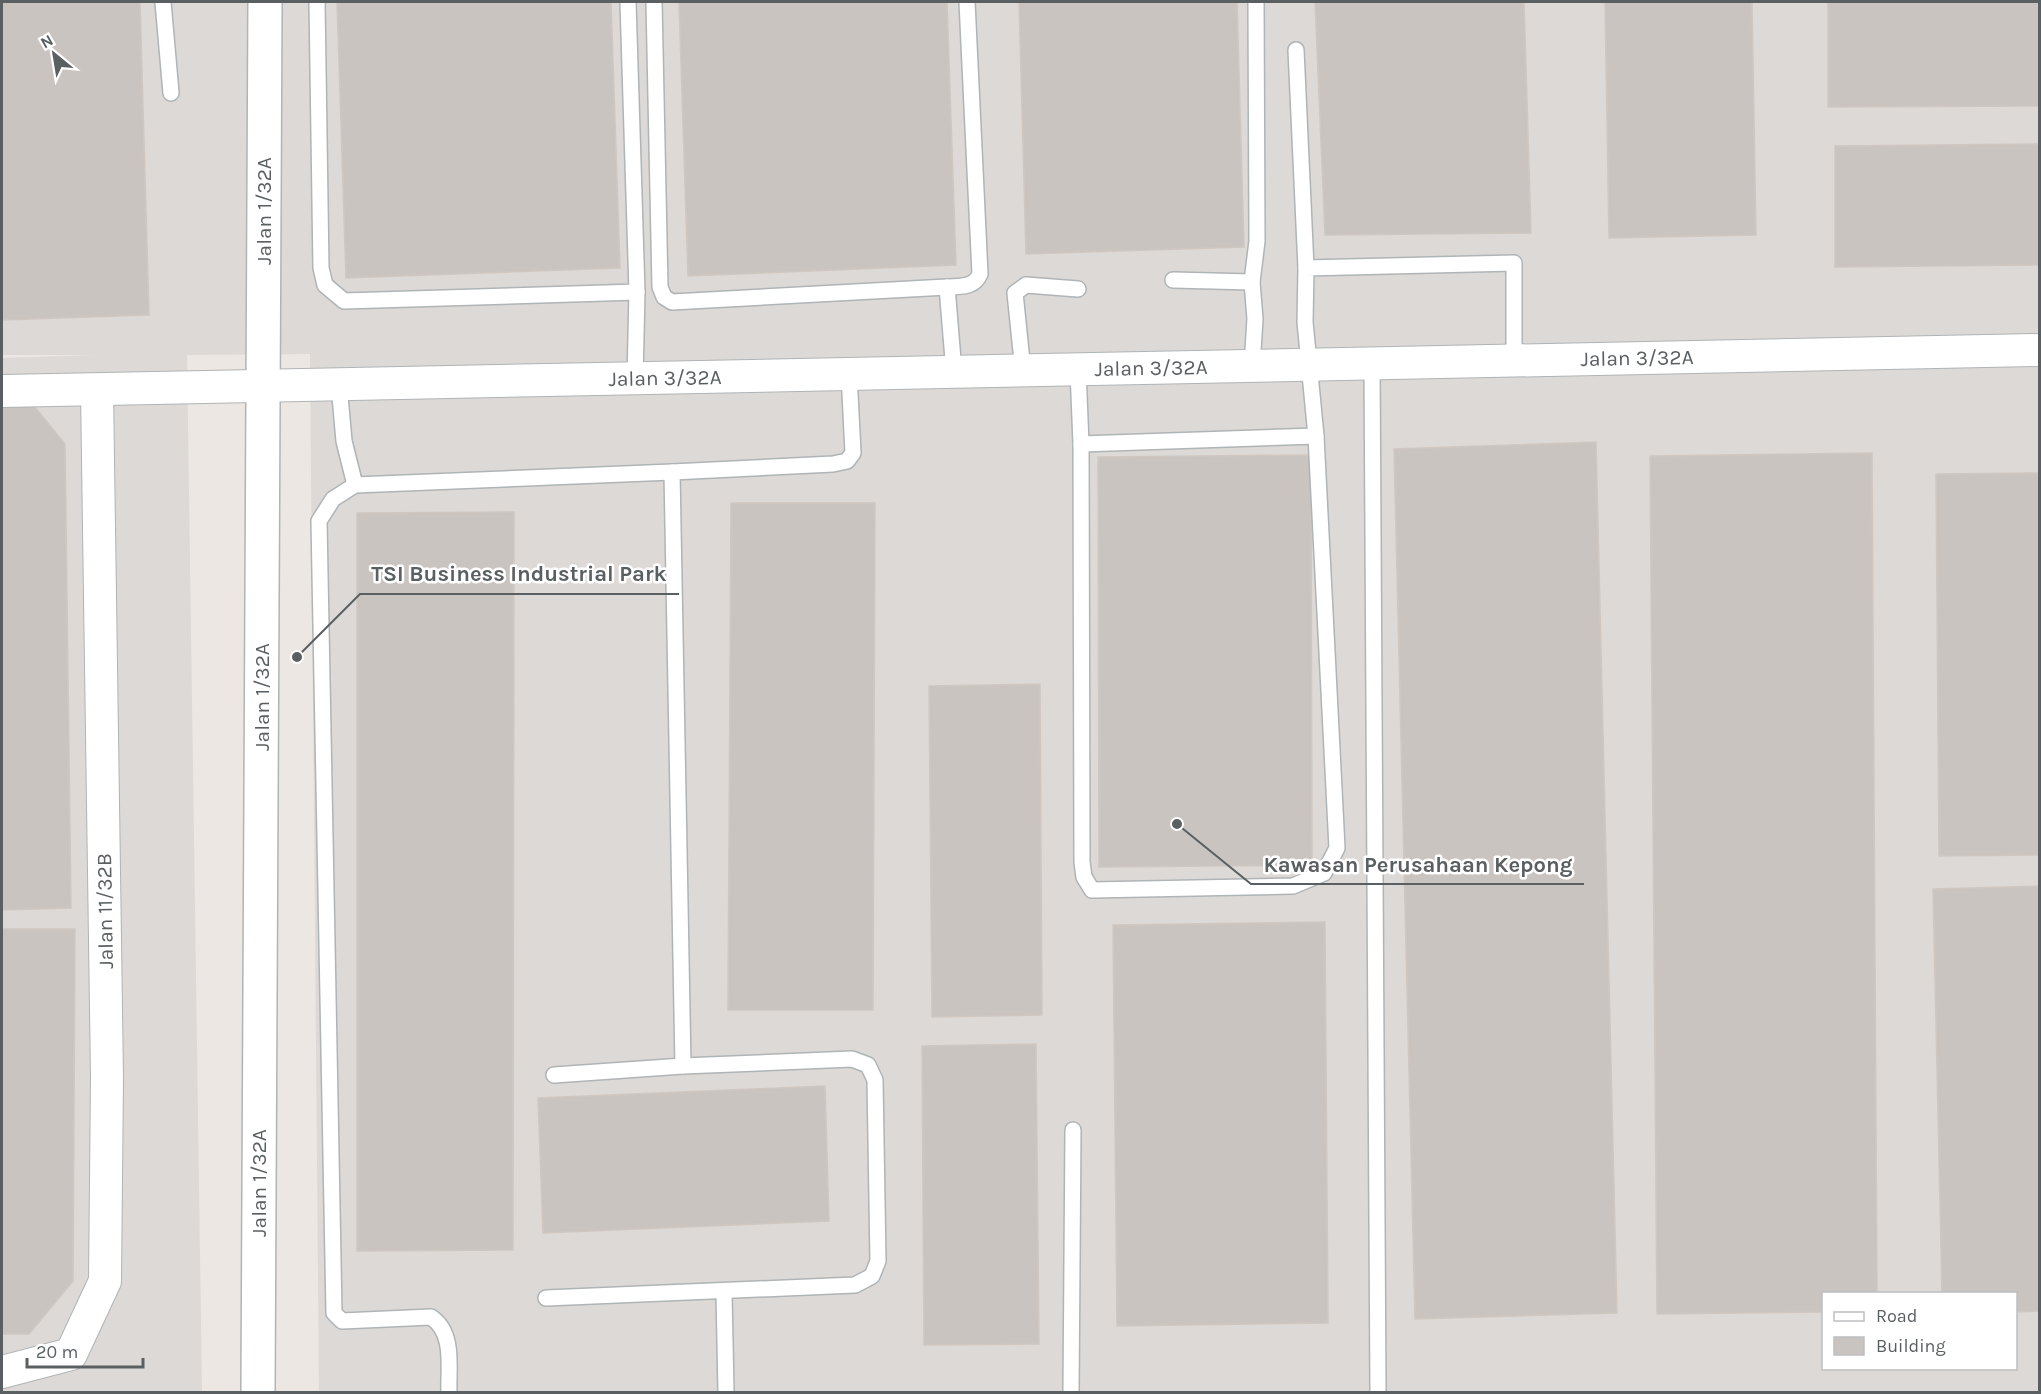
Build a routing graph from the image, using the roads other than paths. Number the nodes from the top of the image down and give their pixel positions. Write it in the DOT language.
graph roads {
  1 [pos="162,2"];
  2 [pos="265,2"];
  3 [pos="317,2"];
  4 [pos="628,2"];
  5 [pos="654,2"];
  6 [pos="967,2"];
  7 [pos="1256,2"];
  8 [pos="1296,51"];
  9 [pos="171,93"];
  10 [pos="1306,268"];
  11 [pos="1173,280"];
  12 [pos="1252,282"];
  13 [pos="947,287"];
  14 [pos="1078,289"];
  15 [pos="637,292"];
  16 [pos="2040,350"];
  17 [pos="1514,361"];
  18 [pos="1372,363"];
  19 [pos="1309,364"];
  20 [pos="1252,366"];
  21 [pos="1078,370"];
  22 [pos="1023,371"];
  23 [pos="954,372"];
  24 [pos="849,374"];
  25 [pos="635,379"];
  26 [pos="339,385"];
  27 [pos="263,387"];
  28 [pos="97,390"];
  29 [pos="2,391"];
  30 [pos="1316,436"];
  31 [pos="1081,444"];
  32 [pos="672,472"];
  33 [pos="355,485"];
  34 [pos="683,1066"];
  35 [pos="554,1075"];
  36 [pos="1073,1130"];
  37 [pos="724,1293"];
  38 [pos="546,1298"];
  39 [pos="2,1372"];
  40 [pos="258,1392"];
  41 [pos="449,1392"];
  42 [pos="726,1392"];
  43 [pos="1071,1392"];
  44 [pos="1378,1392"];
  1 -- 9 [label="lane"];
  2 -- 27 [label="street, Jalan 1/32A"];
  3 -- 15 [label="lane"];
  4 -- 15 [label="lane"];
  5 -- 13 [label="lane"];
  6 -- 13 [label="lane"];
  7 -- 12 [label="lane"];
  8 -- 10 [label="lane"];
  10 -- 17 [label="lane"];
  10 -- 19 [label="lane"];
  11 -- 12 [label="lane"];
  12 -- 20 [label="lane"];
  13 -- 23 [label="lane"];
  14 -- 22 [label="lane"];
  15 -- 25 [label="lane"];
  16 -- 17 [label="street, Jalan 3/32A"];
  17 -- 18 [label="street, Jalan 3/32A"];
  18 -- 19 [label="street, Jalan 3/32A"];
  18 -- 44 [label="lane"];
  19 -- 20 [label="street, Jalan 3/32A"];
  19 -- 30 [label="lane"];
  20 -- 21 [label="street, Jalan 3/32A"];
  21 -- 22 [label="street, Jalan 3/32A"];
  21 -- 31 [label="lane"];
  22 -- 23 [label="street, Jalan 3/32A"];
  23 -- 24 [label="street, Jalan 3/32A"];
  24 -- 25 [label="street, Jalan 3/32A"];
  24 -- 32 [label="lane"];
  25 -- 26 [label="street, Jalan 3/32A"];
  26 -- 27 [label="street, Jalan 3/32A"];
  26 -- 33 [label="lane"];
  27 -- 28 [label="street, Jalan 3/32A"];
  27 -- 40 [label="street, Jalan 1/32A"];
  28 -- 29 [label="street, Jalan 3/32A"];
  28 -- 39 [label="street, Jalan 11/32B"];
  30 -- 31 [label="lane"];
  30 -- 31 [label="lane"];
  32 -- 33 [label="lane"];
  32 -- 34 [label="lane"];
  33 -- 41 [label="lane"];
  34 -- 35 [label="lane"];
  34 -- 37 [label="lane"];
  36 -- 43 [label="lane"];
  37 -- 38 [label="lane"];
  37 -- 42 [label="lane"];
}
